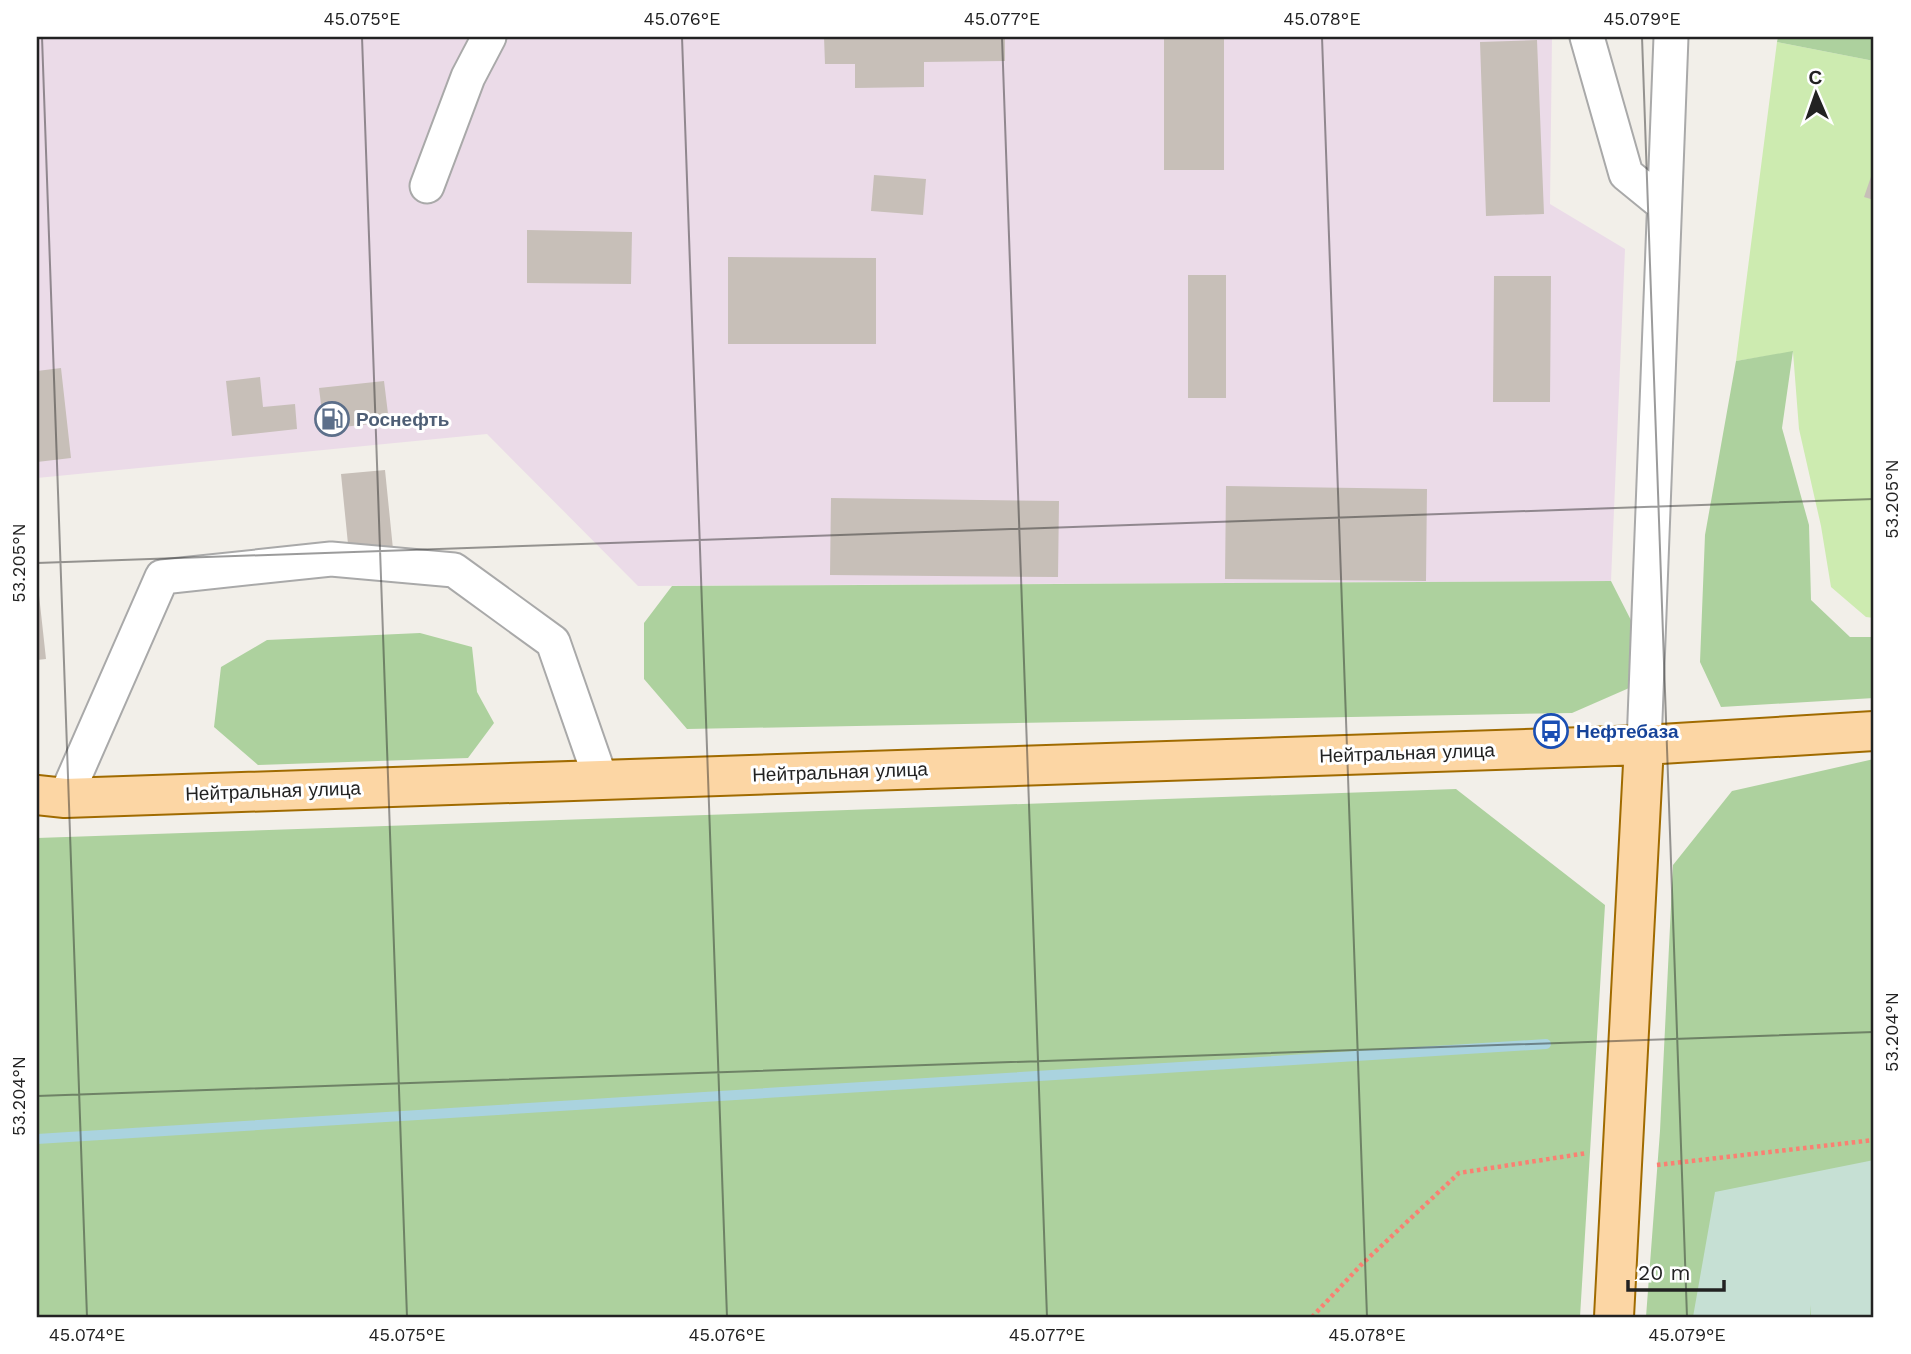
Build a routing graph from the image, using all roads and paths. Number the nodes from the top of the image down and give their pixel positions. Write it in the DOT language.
graph roads {
  1 [pos="489,37"];
  2 [pos="1587,37"];
  3 [pos="1671,37"];
  4 [pos="427,186"];
  5 [pos="1664,205"];
  6 [pos="1874,731"];
  7 [pos="1644,745"];
  8 [pos="601,780"];
  9 [pos="51,796"];
  10 [pos="1874,1140"];
  11 [pos="1622,1159"];
  12 [pos="1312,1317"];
  13 [pos="1614,1317"];
  1 -- 4 [label="lane"];
  2 -- 5 [label="lane"];
  3 -- 5 [label="lane"];
  5 -- 7 [label="lane"];
  6 -- 7 [label="main road, Нейтральная улица"];
  7 -- 8 [label="main road, Нейтральная улица"];
  7 -- 11 [label="main road"];
  8 -- 9 [label="main road, Нейтральная улица"];
  8 -- 9 [label="lane"];
  10 -- 11 [label="path"];
  11 -- 12 [label="path"];
  11 -- 13 [label="main road"];
}
